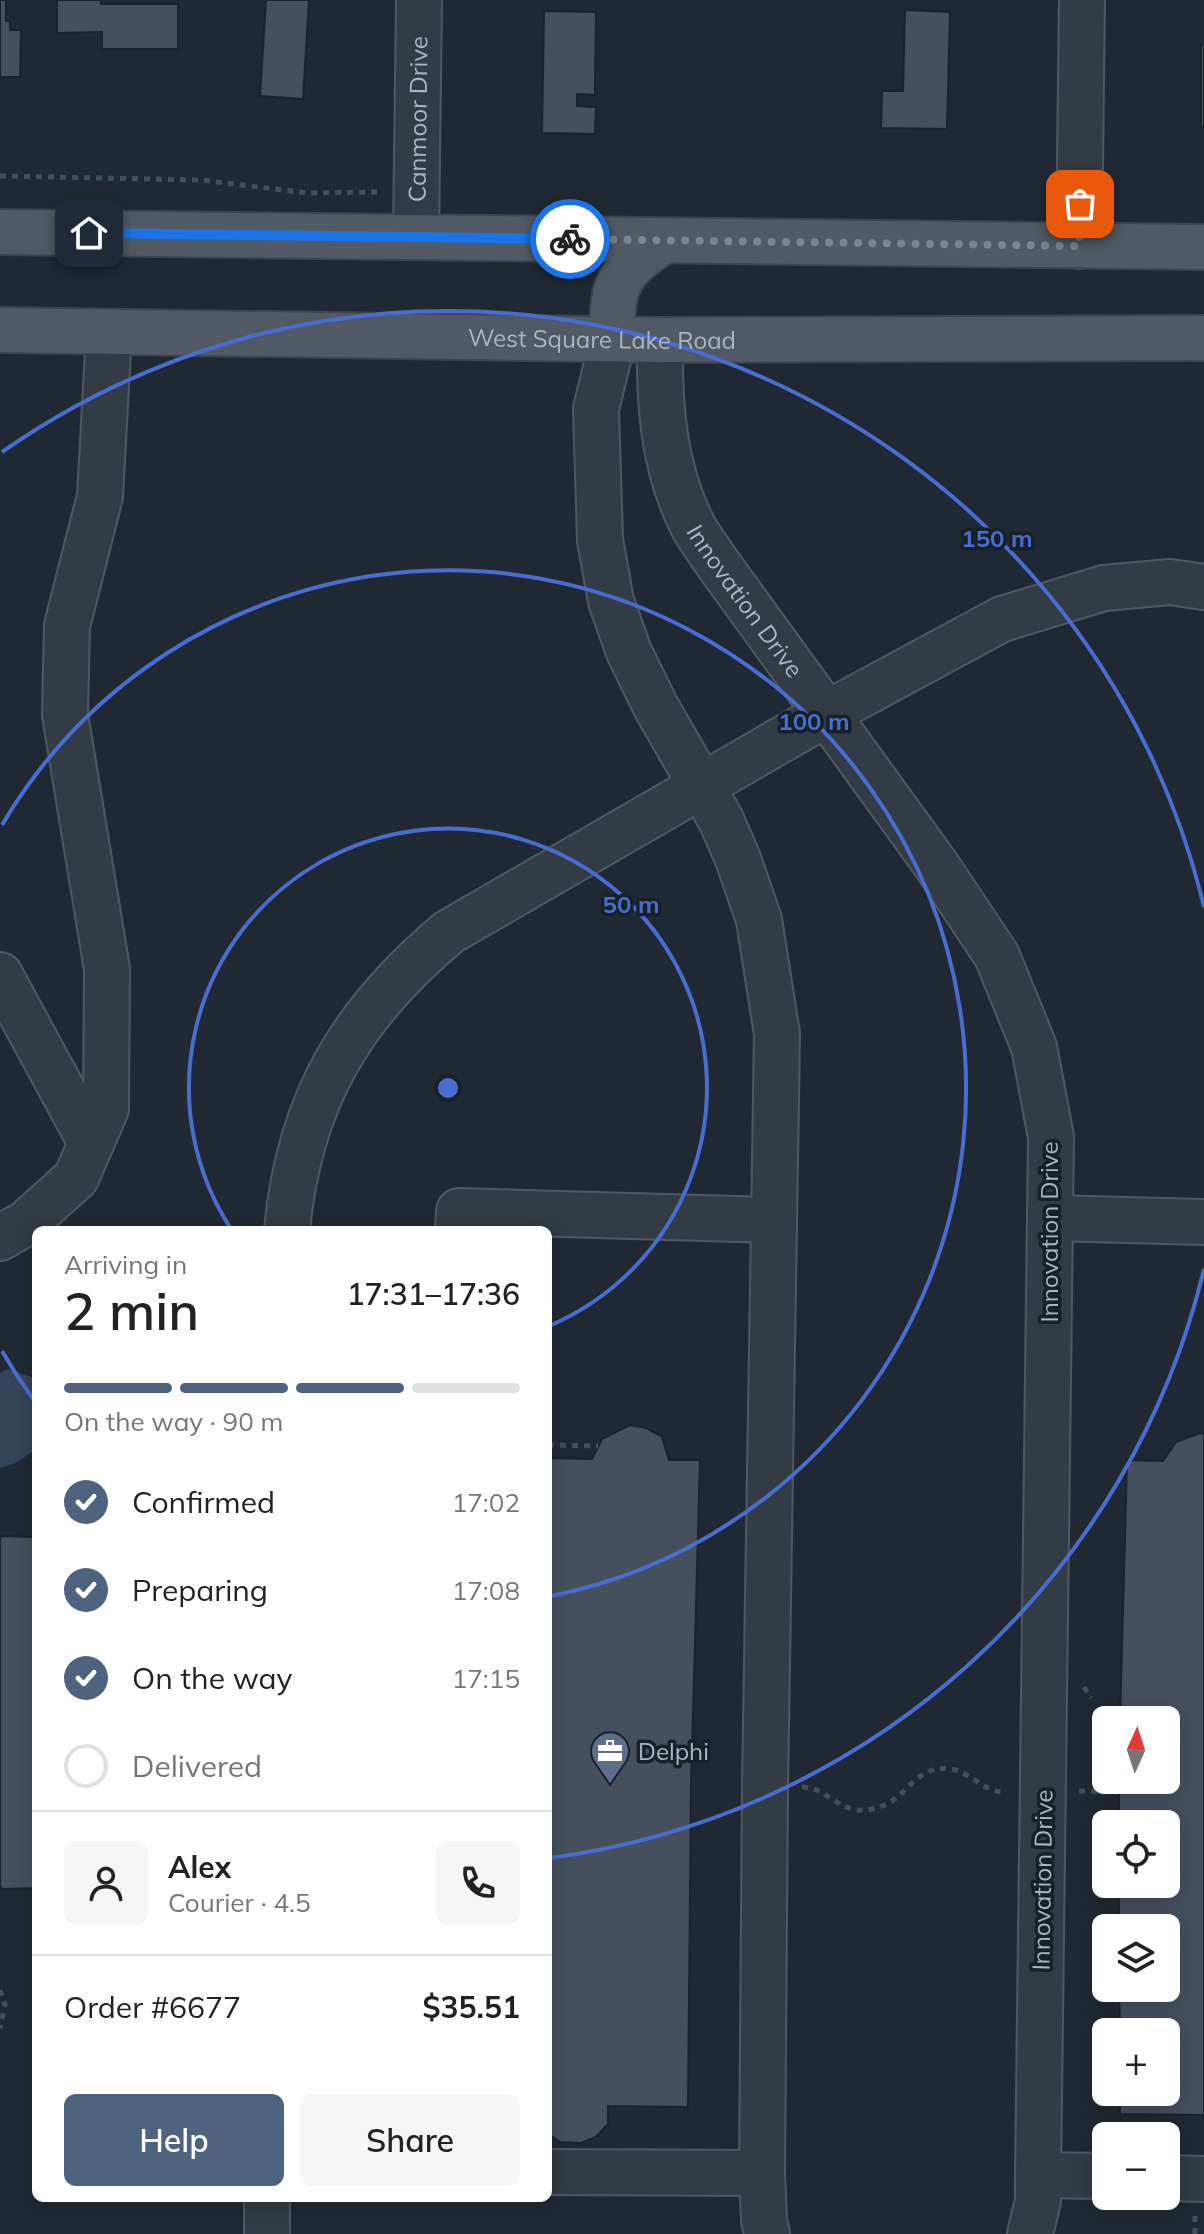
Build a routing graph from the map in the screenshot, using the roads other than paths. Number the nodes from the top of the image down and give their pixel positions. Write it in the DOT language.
graph roads {
  1 [pos="419,0"];
  2 [pos="1082,0"];
  3 [pos="0,232"];
  4 [pos="416,237"];
  5 [pos="663,241"];
  6 [pos="1079,246"];
  7 [pos="1204,247"];
  8 [pos="0,330"];
  9 [pos="109,332"];
  10 [pos="1204,338"];
  11 [pos="613,339"];
  12 [pos="660,340"];
  13 [pos="1204,587"];
  14 [pos="826,714"];
  15 [pos="703,788"];
  16 [pos="0,975"];
  17 [pos="91,1143"];
  18 [pos="1050,1218"];
  19 [pos="774,1220"];
  20 [pos="1204,1222"];
  21 [pos="287,1226"];
  22 [pos="458,1226"];
  23 [pos="0,1238"];
  24 [pos="552,2172"];
  25 [pos="762,2173"];
  26 [pos="1038,2175"];
  27 [pos="1092,2176"];
  28 [pos="1180,2178"];
  29 [pos="1204,2179"];
  30 [pos="267,2202"];
  31 [pos="267,2234"];
  32 [pos="767,2234"];
  33 [pos="1030,2234"];
  1 -- 4 [label="street, Canmoor Drive"];
  2 -- 6 [label="street"];
  3 -- 4 [label="main road"];
  4 -- 5 [label="main road"];
  5 -- 6 [label="main road"];
  5 -- 11 [label="main road"];
  6 -- 7 [label="main road"];
  8 -- 9 [label="main road, West Square Lake Road"];
  9 -- 11 [label="main road, West Square Lake Road"];
  9 -- 17 [label="street"];
  10 -- 12 [label="main road, West Square Lake Road"];
  11 -- 12 [label="main road, West Square Lake Road"];
  11 -- 15 [label="street"];
  12 -- 14 [label="street, Innovation Drive"];
  13 -- 14 [label="street"];
  14 -- 15 [label="street"];
  14 -- 18 [label="street, Innovation Drive"];
  15 -- 19 [label="street"];
  15 -- 21 [label="street"];
  16 -- 17 [label="street"];
  17 -- 23 [label="street"];
  18 -- 20 [label="street"];
  18 -- 26 [label="street, Innovation Drive"];
  19 -- 22 [label="street"];
  19 -- 25 [label="street"];
  24 -- 25 [label="street"];
  25 -- 32 [label="street"];
  26 -- 27 [label="street"];
  26 -- 33 [label="street, Innovation Drive"];
  28 -- 29 [label="street"];
  30 -- 31 [label="street"];
}
